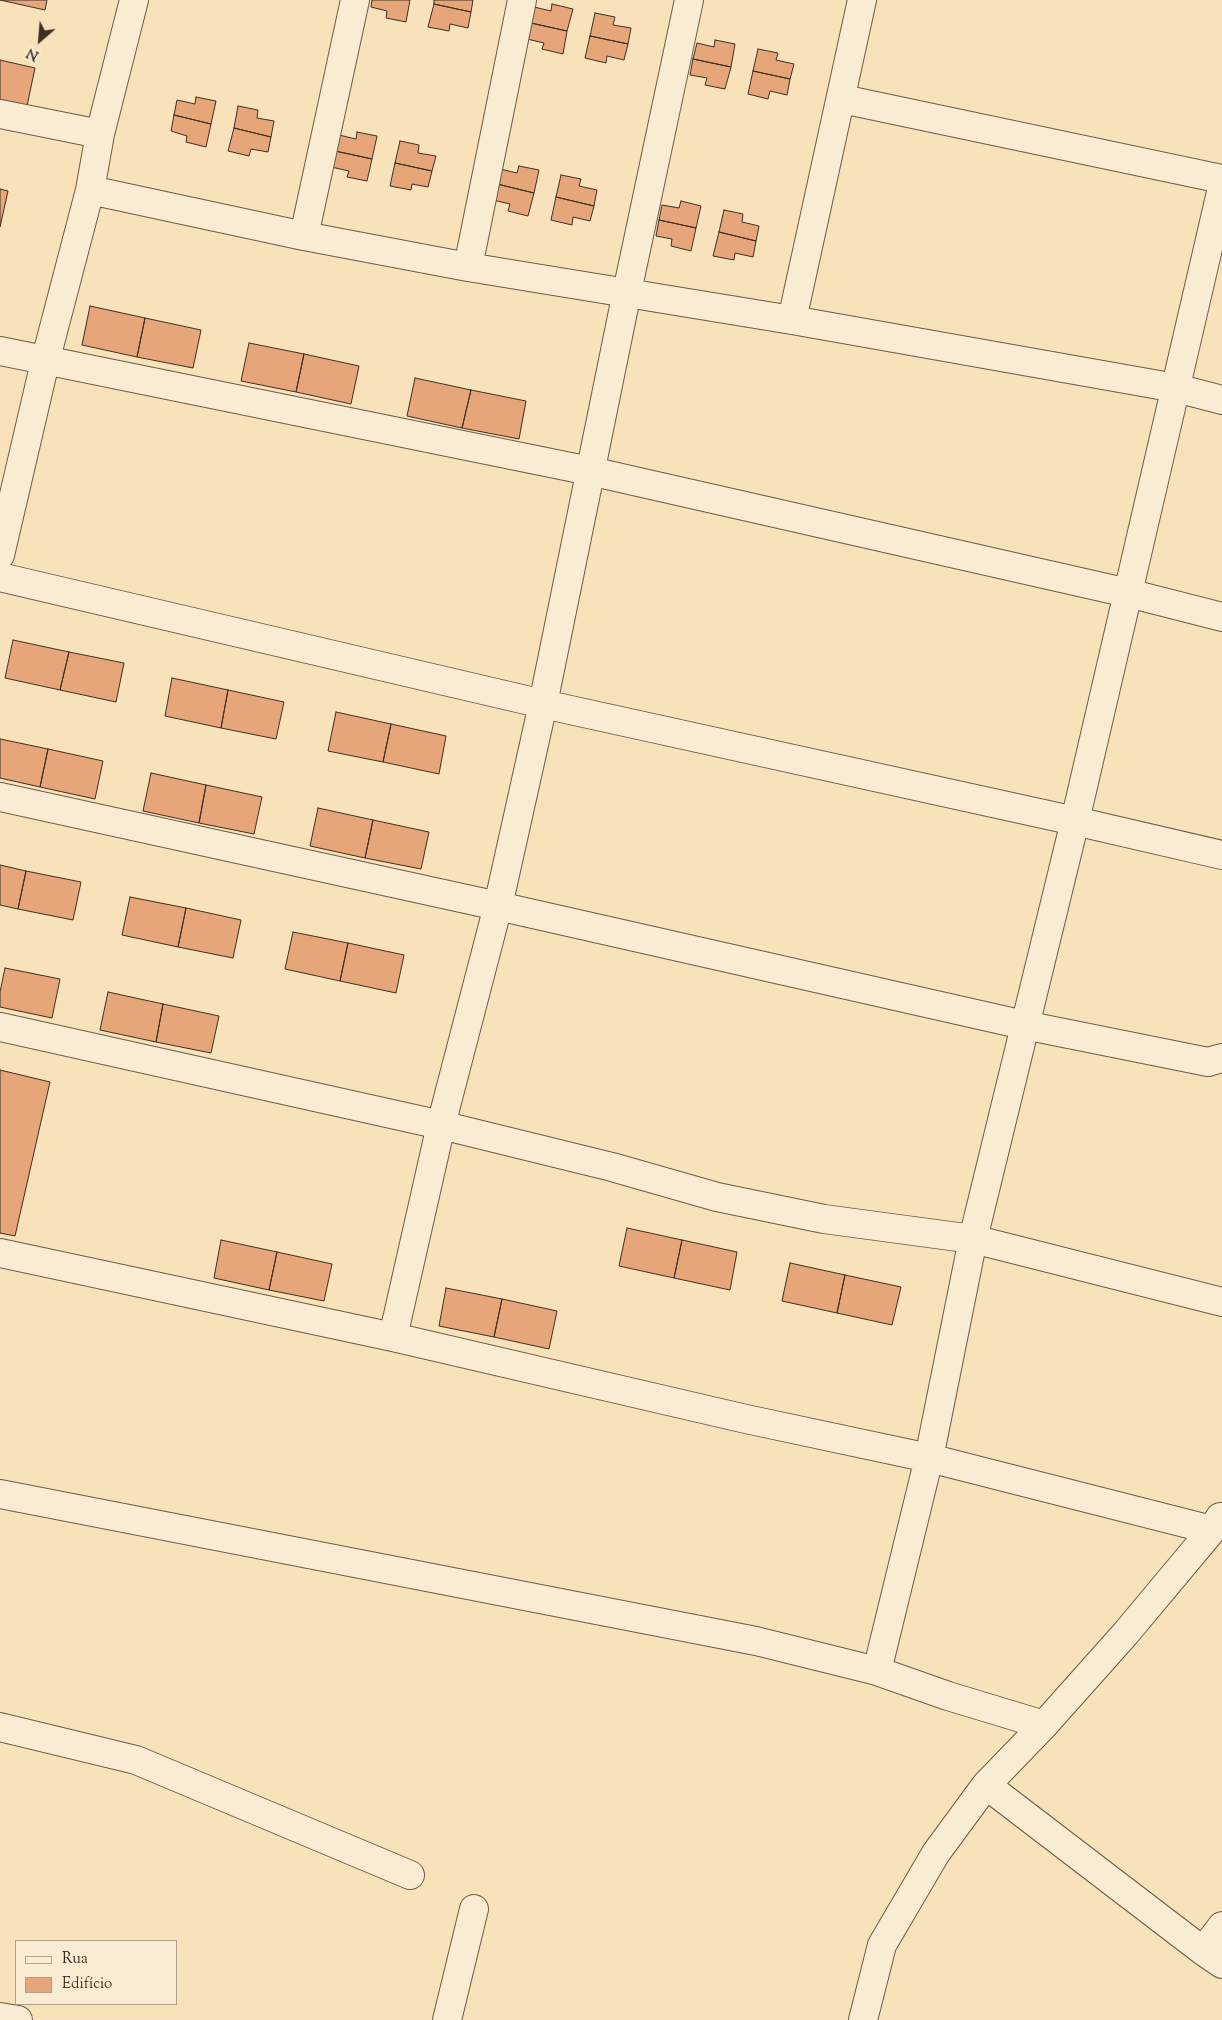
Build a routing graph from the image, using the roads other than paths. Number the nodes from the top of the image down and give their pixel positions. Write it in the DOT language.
graph roads {
  1 [pos="134,0"];
  2 [pos="355,0"];
  3 [pos="522,0"];
  4 [pos="689,0"];
  5 [pos="862,0"];
  6 [pos="842,99"];
  7 [pos="0,114"];
  8 [pos="100,134"];
  9 [pos="1222,179"];
  10 [pos="1222,188"];
  11 [pos="90,190"];
  12 [pos="304,236"];
  13 [pos="468,267"];
  14 [pos="627,292"];
  15 [pos="792,320"];
  16 [pos="0,351"];
  17 [pos="46,362"];
  18 [pos="1176,388"];
  19 [pos="1222,400"];
  20 [pos="590,471"];
  21 [pos="0,555"];
  22 [pos="0,577"];
  23 [pos="1128,593"];
  24 [pos="1222,617"];
  25 [pos="543,704"];
  26 [pos="0,798"];
  27 [pos="1075,821"];
  28 [pos="1222,855"];
  29 [pos="498,906"];
  30 [pos="1024,1025"];
  31 [pos="0,1027"];
  32 [pos="1222,1058"];
  33 [pos="441,1125"];
  34 [pos="973,1239"];
  35 [pos="0,1253"];
  36 [pos="1222,1302"];
  37 [pos="393,1337"];
  38 [pos="929,1458"];
  39 [pos="0,1494"];
  40 [pos="1217,1522"];
  41 [pos="877,1671"];
  42 [pos="1044,1725"];
  43 [pos="0,1727"];
  44 [pos="986,1784"];
  45 [pos="410,1875"];
  46 [pos="474,1909"];
  47 [pos="1222,1926"];
  48 [pos="1213,1958"];
  49 [pos="0,2017"];
  50 [pos="18,2020"];
  51 [pos="447,2020"];
  52 [pos="863,2020"];
  1 -- 8 [label="street"];
  2 -- 12 [label="street"];
  3 -- 13 [label="street"];
  4 -- 14 [label="street"];
  5 -- 6 [label="street"];
  6 -- 9 [label="street"];
  6 -- 15 [label="street"];
  7 -- 8 [label="street"];
  8 -- 11 [label="street"];
  10 -- 18 [label="street"];
  11 -- 12 [label="street"];
  11 -- 17 [label="street"];
  12 -- 13 [label="street"];
  13 -- 14 [label="street"];
  14 -- 15 [label="street"];
  14 -- 20 [label="street"];
  15 -- 18 [label="street"];
  16 -- 17 [label="street"];
  17 -- 20 [label="street"];
  17 -- 21 [label="street"];
  18 -- 19 [label="street"];
  18 -- 23 [label="street"];
  20 -- 23 [label="street"];
  20 -- 25 [label="street"];
  22 -- 25 [label="street"];
  23 -- 24 [label="street"];
  23 -- 27 [label="street"];
  25 -- 27 [label="street"];
  25 -- 29 [label="street"];
  26 -- 29 [label="street"];
  27 -- 28 [label="street"];
  27 -- 30 [label="street"];
  29 -- 30 [label="street"];
  29 -- 33 [label="street"];
  30 -- 32 [label="street"];
  30 -- 34 [label="street"];
  31 -- 33 [label="street"];
  33 -- 34 [label="street"];
  33 -- 37 [label="street"];
  34 -- 36 [label="street"];
  34 -- 38 [label="street"];
  35 -- 37 [label="street"];
  37 -- 38 [label="street"];
  38 -- 40 [label="street"];
  38 -- 41 [label="street"];
  39 -- 41 [label="street"];
  40 -- 42 [label="street"];
  41 -- 42 [label="street"];
  42 -- 44 [label="street"];
  43 -- 45 [label="street"];
  44 -- 48 [label="street"];
  44 -- 52 [label="street"];
  46 -- 51 [label="street"];
  47 -- 48 [label="street"];
  49 -- 50 [label="street"];
}
